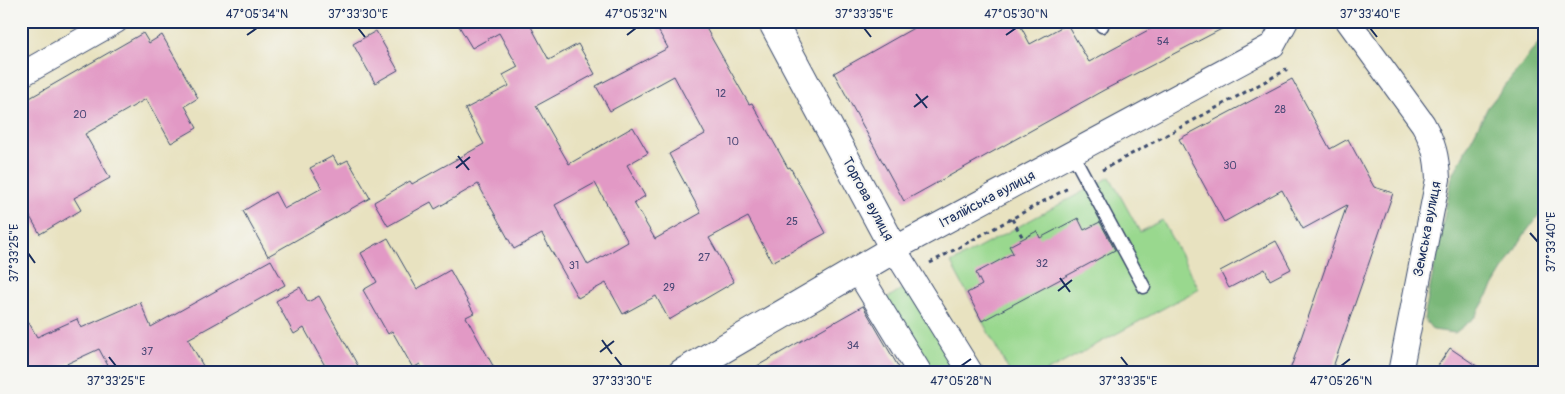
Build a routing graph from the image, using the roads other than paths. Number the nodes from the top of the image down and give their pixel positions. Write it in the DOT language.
graph roads {
  1 [pos="116,21"];
  2 [pos="772,21"];
  3 [pos="1286,21"];
  4 [pos="1348,21"];
  5 [pos="21,76"];
  6 [pos="1072,153"];
  7 [pos="894,248"];
  8 [pos="857,270"];
  9 [pos="1144,287"];
  10 [pos="682,373"];
  11 [pos="920,373"];
  12 [pos="971,373"];
  13 [pos="1400,373"];
  1 -- 5 [label="street"];
  2 -- 7 [label="street, Торгова вулиця"];
  3 -- 6 [label="street, Італійська вулиця"];
  4 -- 13 [label="street, Земська вулиця"];
  6 -- 7 [label="street, Італійська вулиця"];
  6 -- 9 [label="lane"];
  7 -- 8 [label="street, Італійська вулиця"];
  7 -- 12 [label="street, Торгова вулиця"];
  8 -- 10 [label="street, Італійська вулиця"];
  8 -- 11 [label="street"];
}
